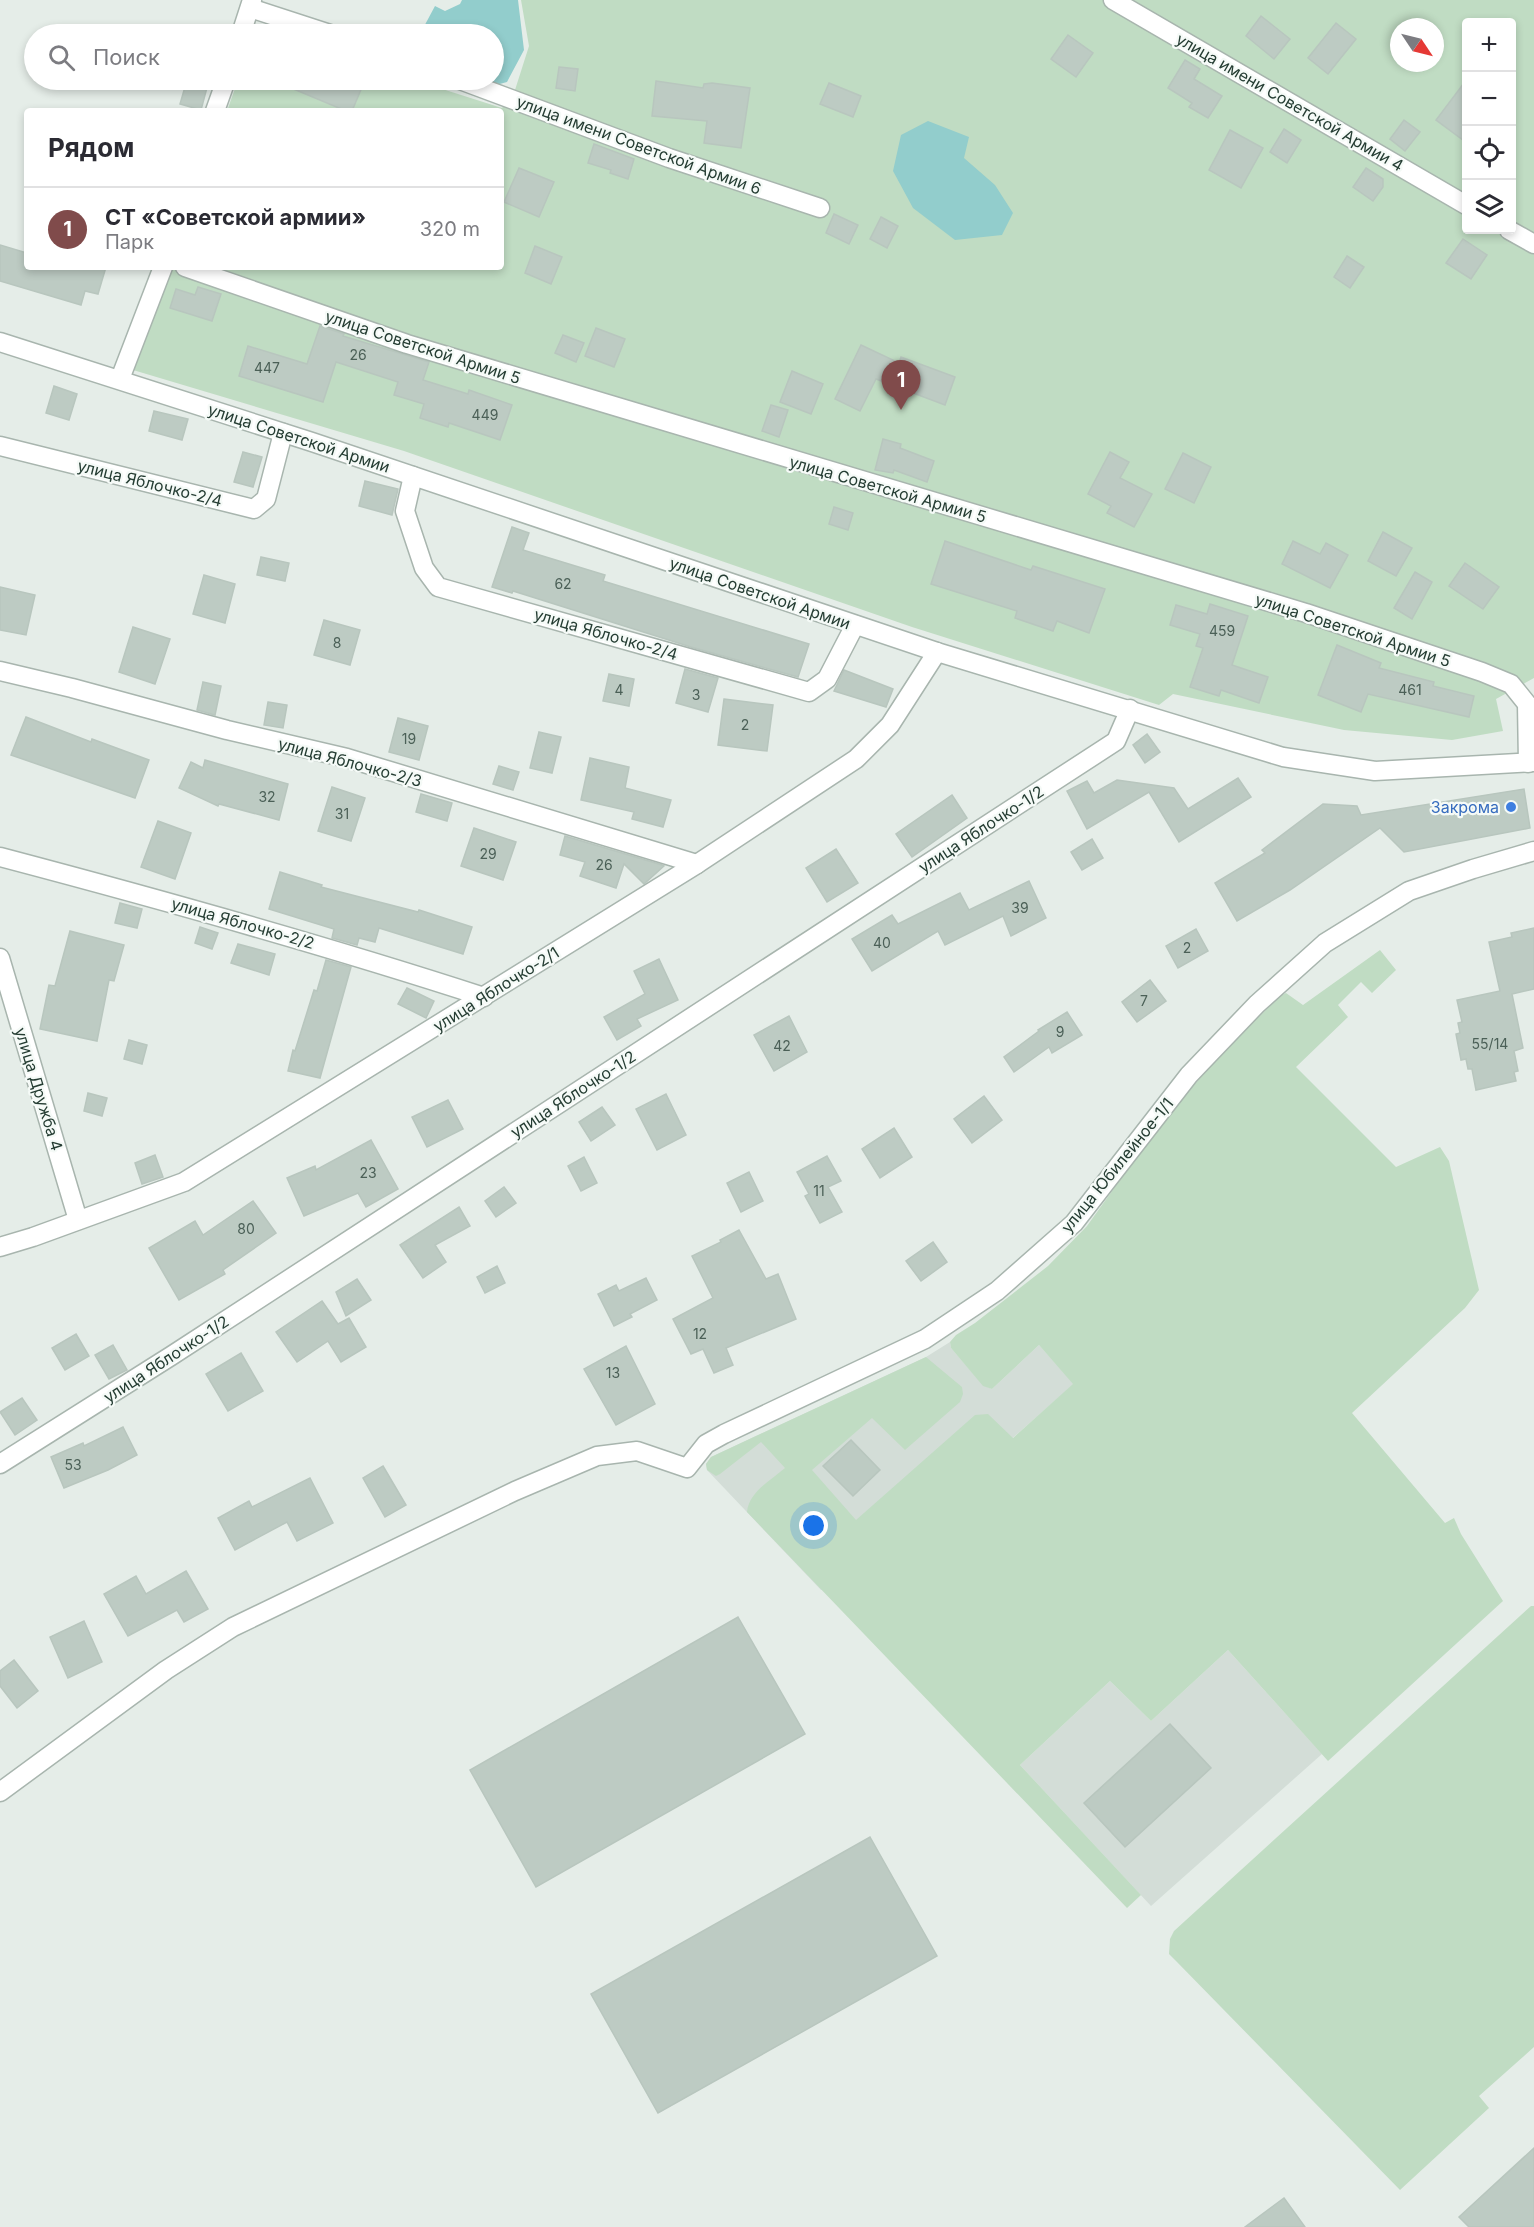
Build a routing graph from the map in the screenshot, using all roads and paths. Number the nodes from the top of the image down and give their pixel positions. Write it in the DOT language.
graph roads {
  1 [pos="1113,0"];
  2 [pos="251,4"];
  3 [pos="244,24"];
  4 [pos="304,24"];
  5 [pos="223,90"];
  6 [pos="487,90"];
  7 [pos="217,108"];
  8 [pos="1462,202"];
  9 [pos="820,208"];
  10 [pos="1516,234"];
  11 [pos="1534,244"];
  12 [pos="162,270"];
  13 [pos="194,270"];
  14 [pos="0,342"];
  15 [pos="120,379"];
  16 [pos="283,433"];
  17 [pos="0,446"];
  18 [pos="413,476"];
  19 [pos="855,625"];
  20 [pos="937,652"];
  21 [pos="0,671"];
  22 [pos="1130,709"];
  23 [pos="1531,762"];
  24 [pos="1534,851"];
  25 [pos="0,856"];
  26 [pos="697,864"];
  27 [pos="0,958"];
  28 [pos="484,997"];
  29 [pos="78,1220"];
  30 [pos="0,1247"];
  31 [pos="0,1464"];
  32 [pos="0,1792"];
  1 -- 8 [label="street, улица имени Советской Армии 4"];
  2 -- 3 [label="street"];
  2 -- 4 [label="street"];
  5 -- 7 [label="street"];
  6 -- 9 [label="street, улица имени Советской Армии 6"];
  10 -- 11 [label="street"];
  12 -- 15 [label="street"];
  13 -- 23 [label="street, улица Советской Армии 5"];
  14 -- 15 [label="street, улица Советской Армии"];
  15 -- 16 [label="street, улица Советской Армии"];
  16 -- 17 [label="street, улица Яблочко-2/4"];
  16 -- 18 [label="street, улица Советской Армии"];
  18 -- 19 [label="street, улица Советской Армии"];
  18 -- 19 [label="street, улица Яблочко-2/4"];
  19 -- 20 [label="street, улица Советской Армии"];
  20 -- 22 [label="street, улица Советской Армии"];
  20 -- 26 [label="street, улица Яблочко-2/1"];
  21 -- 26 [label="street, улица Яблочко-2/3"];
  22 -- 23 [label="street, улица Советской Армии"];
  22 -- 31 [label="street, улица Яблочко-1/2"];
  24 -- 32 [label="street, улица Юбилейное-1/1"];
  25 -- 28 [label="street, улица Яблочко-2/2"];
  26 -- 28 [label="street, улица Яблочко-2/1"];
  27 -- 29 [label="street, улица Дружба 4"];
  28 -- 29 [label="street, улица Яблочко-2/1"];
  29 -- 30 [label="street, улица Яблочко-2/1"];
}
